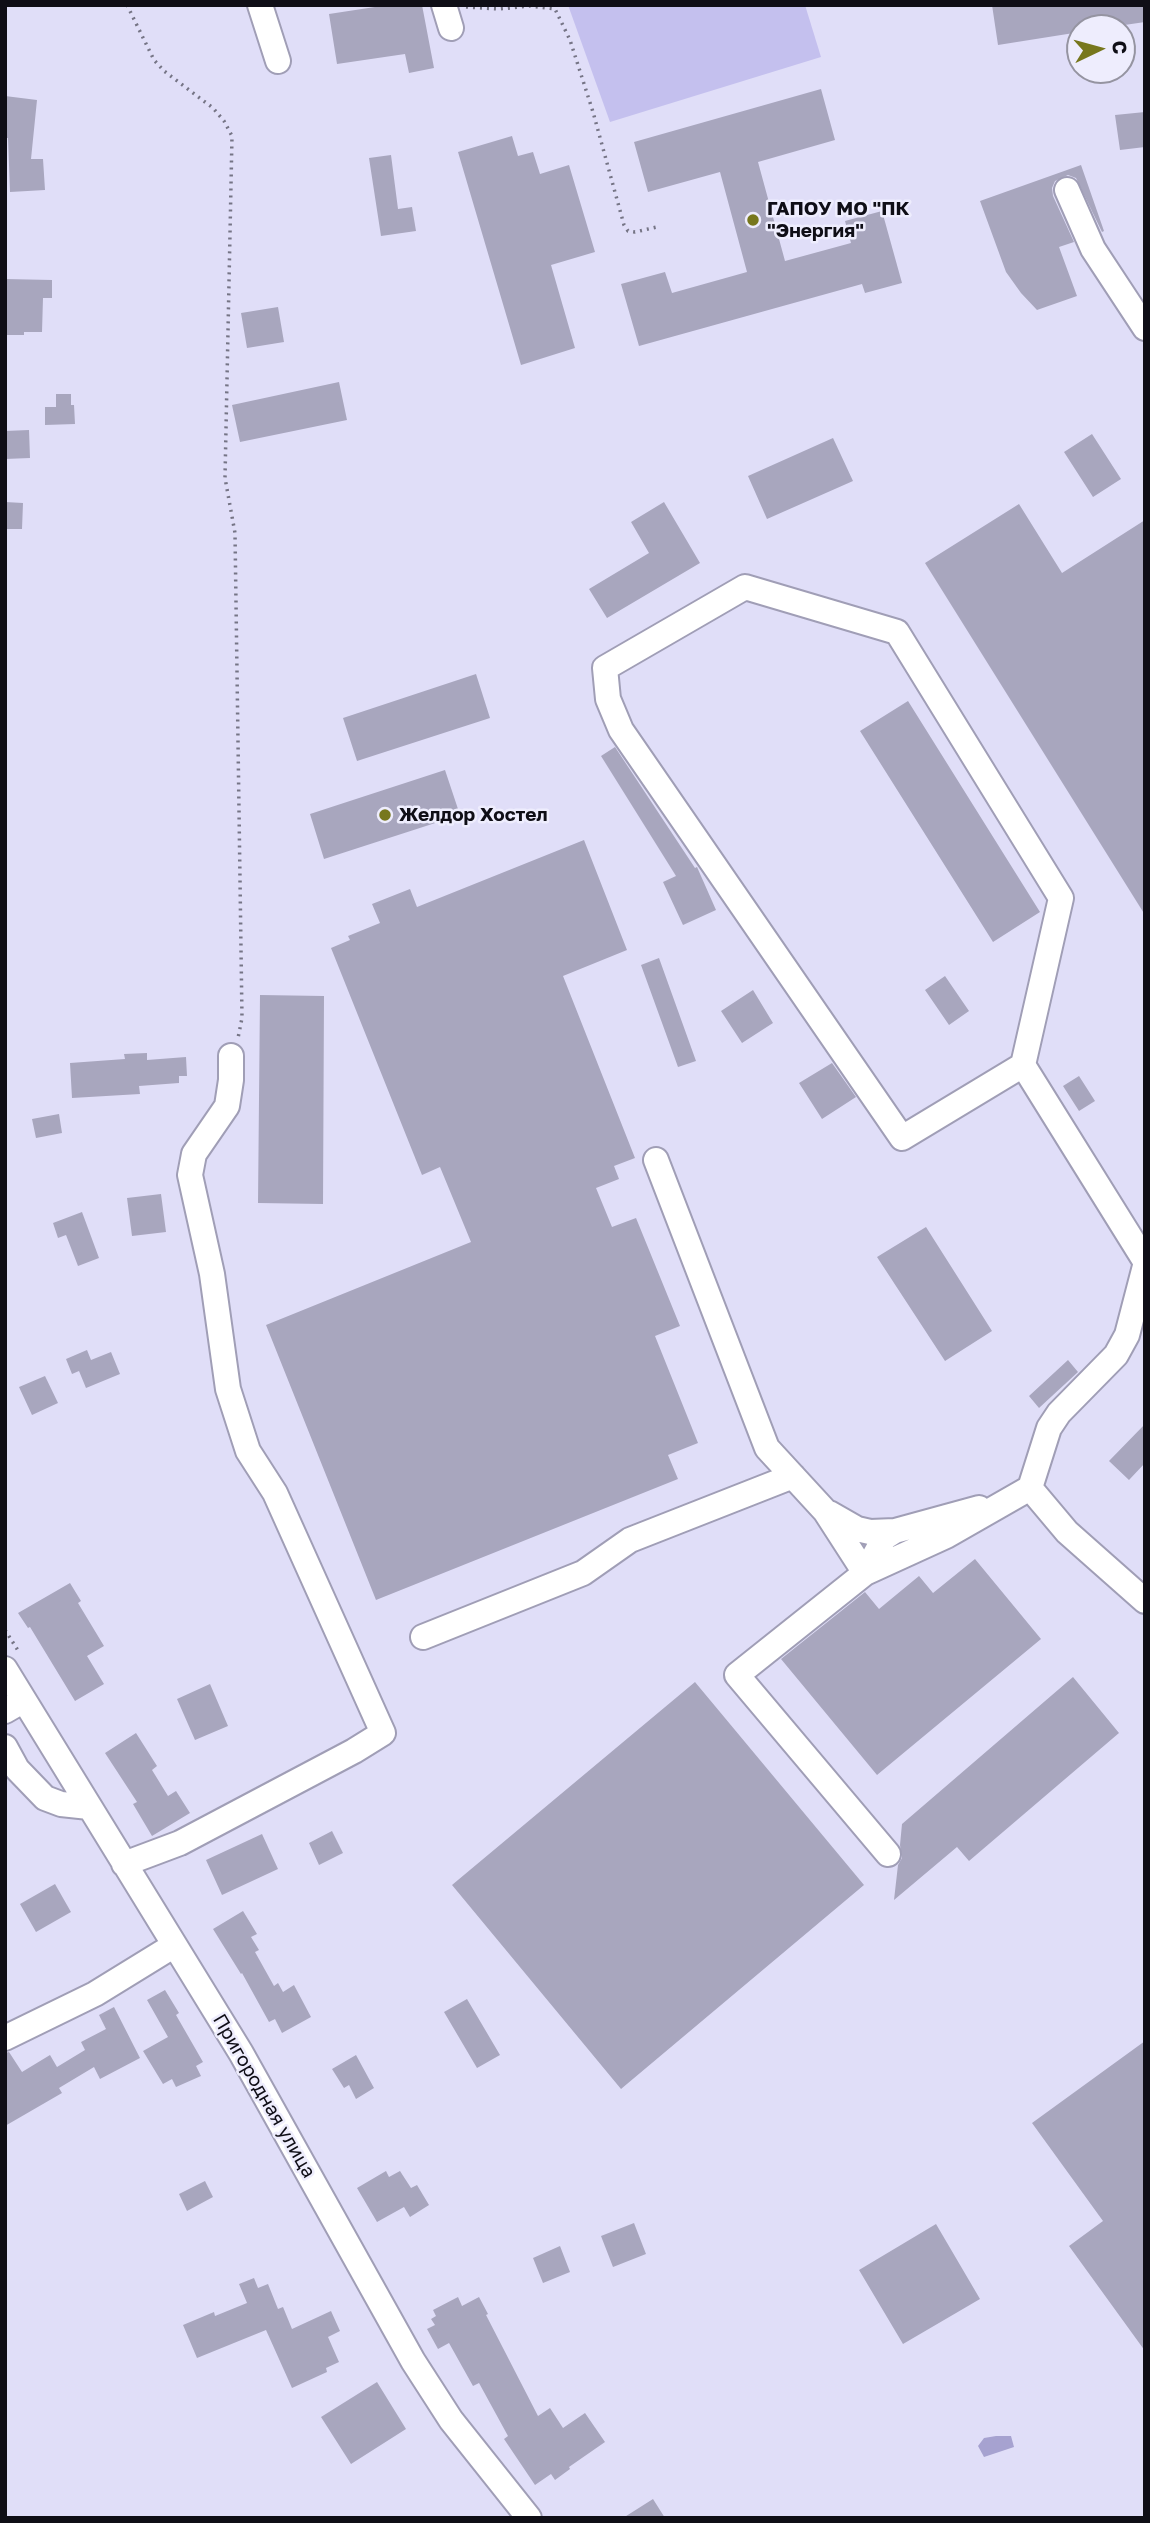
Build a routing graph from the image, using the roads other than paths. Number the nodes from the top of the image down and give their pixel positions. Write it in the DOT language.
graph roads {
  1 [pos="265,6"];
  2 [pos="278,61"];
  3 [pos="1068,190"];
  4 [pos="1135,293"];
  5 [pos="1145,328"];
  6 [pos="230,1056"];
  7 [pos="1023,1065"];
  8 [pos="656,1160"];
  9 [pos="1145,1263"];
  10 [pos="793,1476"];
  11 [pos="1020,1494"];
  12 [pos="825,1511"];
  13 [pos="857,1529"];
  14 [pos="895,1531"];
  15 [pos="870,1564"];
  16 [pos="1145,1601"];
  17 [pos="423,1637"];
  18 [pos="5,1669"];
  19 [pos="15,1705"];
  20 [pos="5,1747"];
  21 [pos="89,1807"];
  22 [pos="888,1854"];
  23 [pos="124,1864"];
  24 [pos="173,1946"];
  25 [pos="5,2038"];
  26 [pos="528,2518"];
  1 -- 2 [label="street"];
  3 -- 4 [label="street"];
  4 -- 5 [label="street"];
  6 -- 23 [label="street"];
  7 -- 7 [label="street"];
  7 -- 9 [label="street"];
  8 -- 10 [label="street"];
  9 -- 11 [label="street"];
  10 -- 12 [label="street"];
  10 -- 17 [label="street"];
  11 -- 14 [label="street"];
  11 -- 15 [label="street"];
  11 -- 16 [label="street"];
  12 -- 13 [label="street"];
  12 -- 15 [label="street"];
  13 -- 14 [label="street"];
  13 -- 15 [label="street"];
  14 -- 15 [label="street"];
  15 -- 22 [label="street"];
  18 -- 19 [label="street, Пригородная улица"];
  19 -- 21 [label="street, Пригородная улица"];
  20 -- 21 [label="street"];
  21 -- 23 [label="street, Пригородная улица"];
  23 -- 24 [label="street, Пригородная улица"];
  24 -- 25 [label="street"];
  24 -- 26 [label="street, Пригородная улица"];
}
